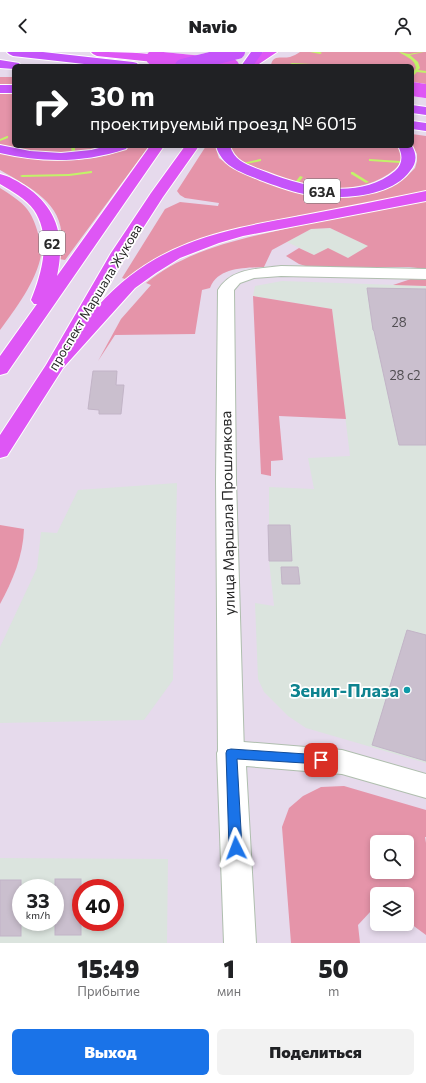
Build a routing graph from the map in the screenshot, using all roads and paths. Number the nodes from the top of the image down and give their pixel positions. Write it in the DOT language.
graph roads {
  1 [pos="13,52"];
  2 [pos="97,52"];
  3 [pos="226,52"];
  4 [pos="238,52"];
  5 [pos="257,52"];
  6 [pos="271,52"];
  7 [pos="219,60"];
  8 [pos="0,64"];
  9 [pos="116,64"];
  10 [pos="190,64"];
  11 [pos="212,64"];
  12 [pos="249,64"];
  13 [pos="251,64"];
  14 [pos="12,66"];
  15 [pos="12,73"];
  16 [pos="0,74"];
  17 [pos="0,89"];
  18 [pos="12,89"];
  19 [pos="414,89"];
  20 [pos="426,91"];
  21 [pos="414,93"];
  22 [pos="414,109"];
  23 [pos="426,111"];
  24 [pos="414,125"];
  25 [pos="426,127"];
  26 [pos="116,148"];
  27 [pos="155,148"];
  28 [pos="191,148"];
  29 [pos="225,148"];
  30 [pos="406,148"];
  31 [pos="0,149"];
  32 [pos="0,178"];
  33 [pos="426,196"];
  34 [pos="426,274"];
  35 [pos="28,328"];
  36 [pos="55,365"];
  37 [pos="0,369"];
  38 [pos="0,451"];
  39 [pos="231,753"];
  40 [pos="426,786"];
  41 [pos="240,943"];
  1 -- 9 [label="highway"];
  2 -- 11 [label="main road, bridge"];
  3 -- 7 [label="highway"];
  4 -- 10 [label="highway, bridge"];
  5 -- 12 [label="highway"];
  6 -- 13 [label="main road"];
  8 -- 14 [label="highway"];
  15 -- 16 [label="highway"];
  17 -- 18 [label="highway"];
  19 -- 20 [label="main road, bridge"];
  20 -- 21 [label="main road"];
  22 -- 23 [label="highway"];
  24 -- 25 [label="highway"];
  26 -- 31 [label="highway"];
  27 -- 35 [label="main road"];
  28 -- 36 [label="main road, проспект Маршала Жукова"];
  29 -- 30 [label="highway, 63A"];
  32 -- 35 [label="main road, 62"];
  33 -- 36 [label="main road"];
  34 -- 39 [label="street, улица Маршала Прошлякова"];
  35 -- 37 [label="main road"];
  36 -- 38 [label="main road, проспект Маршала Жукова"];
  39 -- 40 [label="street"];
  39 -- 41 [label="street, улица Маршала Прошлякова"];
}
